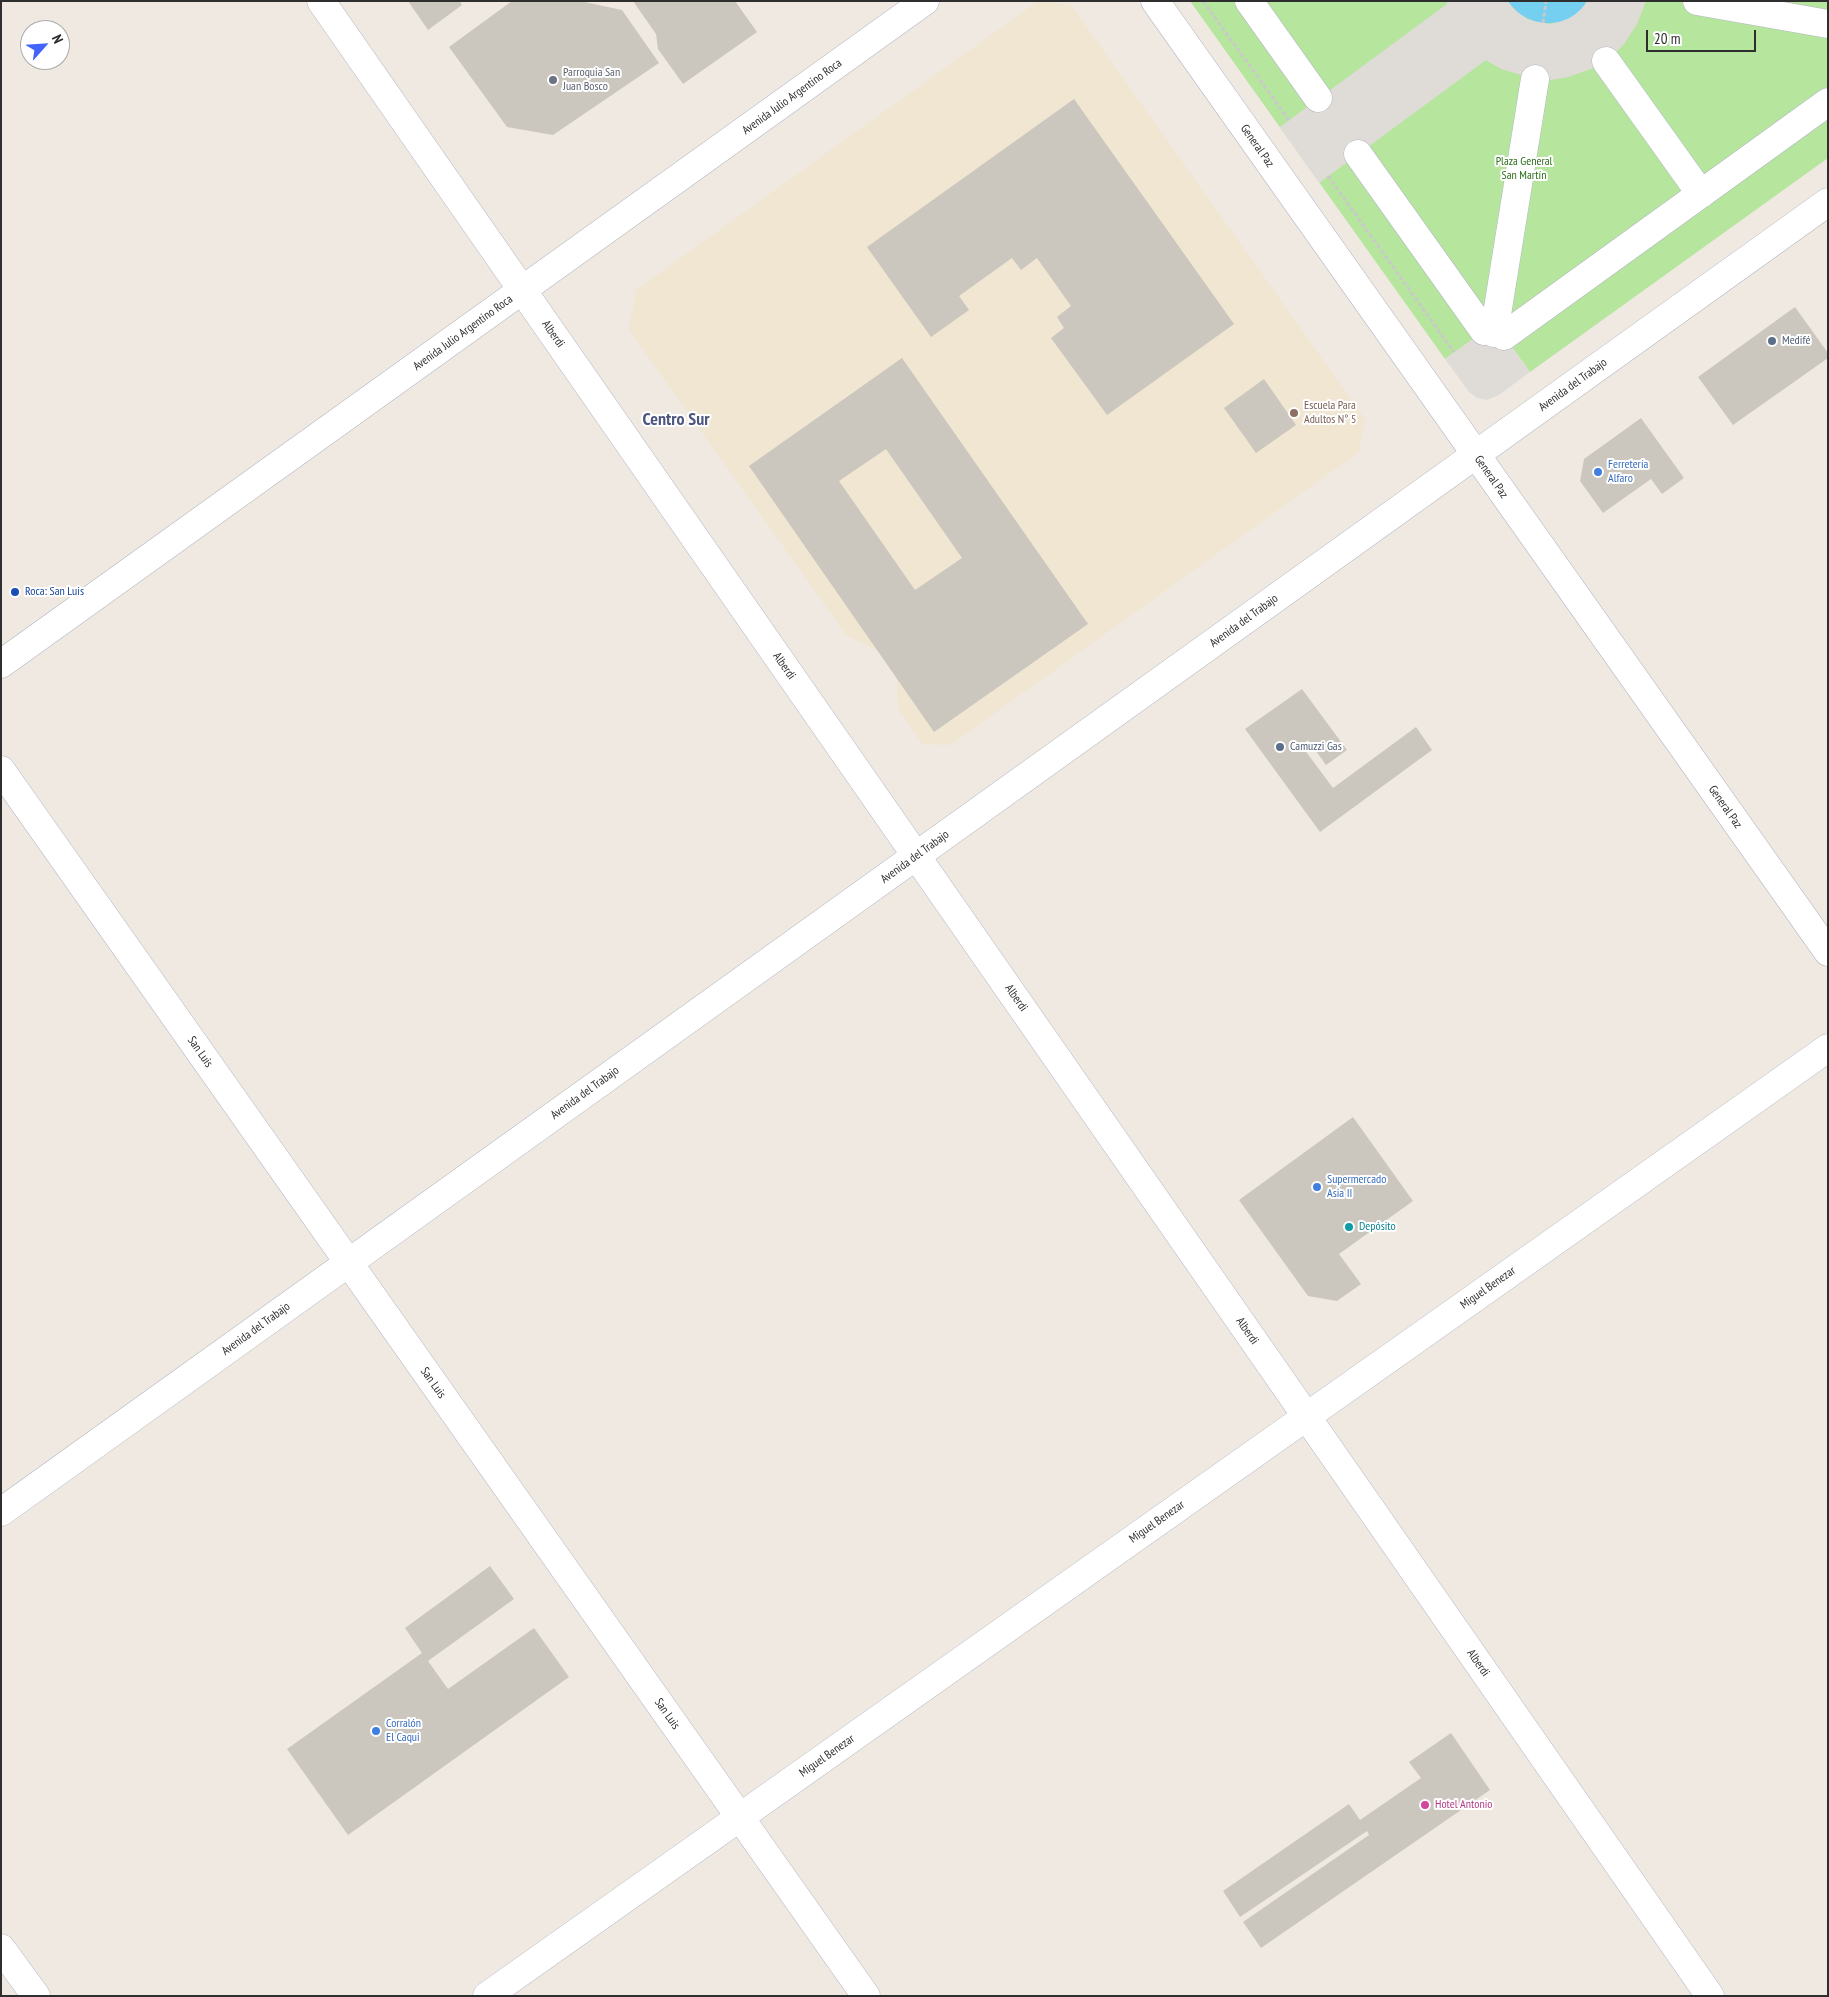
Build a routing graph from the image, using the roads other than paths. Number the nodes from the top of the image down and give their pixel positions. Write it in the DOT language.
graph roads {
  1 [pos="321,1"];
  2 [pos="925,1"];
  3 [pos="1155,1"];
  4 [pos="1249,1"];
  5 [pos="1697,1"];
  6 [pos="1828,24"];
  7 [pos="1606,61"];
  8 [pos="1535,79"];
  9 [pos="1318,98"];
  10 [pos="1828,102"];
  11 [pos="1358,154"];
  12 [pos="1701,194"];
  13 [pos="1828,202"];
  14 [pos="522,290"];
  15 [pos="1494,334"];
  16 [pos="1475,454"];
  17 [pos="1,664"];
  18 [pos="1,770"];
  19 [pos="916,856"];
  20 [pos="1828,952"];
  21 [pos="1828,1048"];
  22 [pos="348,1263"];
  23 [pos="1306,1416"];
  24 [pos="1,1512"];
  25 [pos="740,1817"];
  26 [pos="1,1948"];
  27 [pos="36,1996"];
  28 [pos="487,1996"];
  29 [pos="866,1996"];
  30 [pos="1710,1996"];
  1 -- 14 [label="street, Alberdi"];
  2 -- 14 [label="street, Avenida Julio Argentino Roca"];
  3 -- 16 [label="street, General Paz"];
  4 -- 9 [label="street"];
  5 -- 6 [label="street"];
  7 -- 12 [label="street"];
  8 -- 15 [label="street"];
  10 -- 12 [label="street"];
  11 -- 15 [label="street"];
  12 -- 15 [label="street"];
  13 -- 16 [label="street, Avenida del Trabajo"];
  14 -- 17 [label="street, Avenida Julio Argentino Roca"];
  14 -- 19 [label="street, Alberdi"];
  16 -- 19 [label="street, Avenida del Trabajo"];
  16 -- 20 [label="street, General Paz"];
  18 -- 22 [label="street, San Luis"];
  19 -- 22 [label="street, Avenida del Trabajo"];
  19 -- 23 [label="street, Alberdi"];
  21 -- 23 [label="street, Miguel Benezar"];
  22 -- 24 [label="street, Avenida del Trabajo"];
  22 -- 25 [label="street, San Luis"];
  23 -- 25 [label="street, Miguel Benezar"];
  23 -- 30 [label="street, Alberdi"];
  25 -- 28 [label="street, Miguel Benezar"];
  25 -- 29 [label="street, San Luis"];
  26 -- 27 [label="street"];
}
